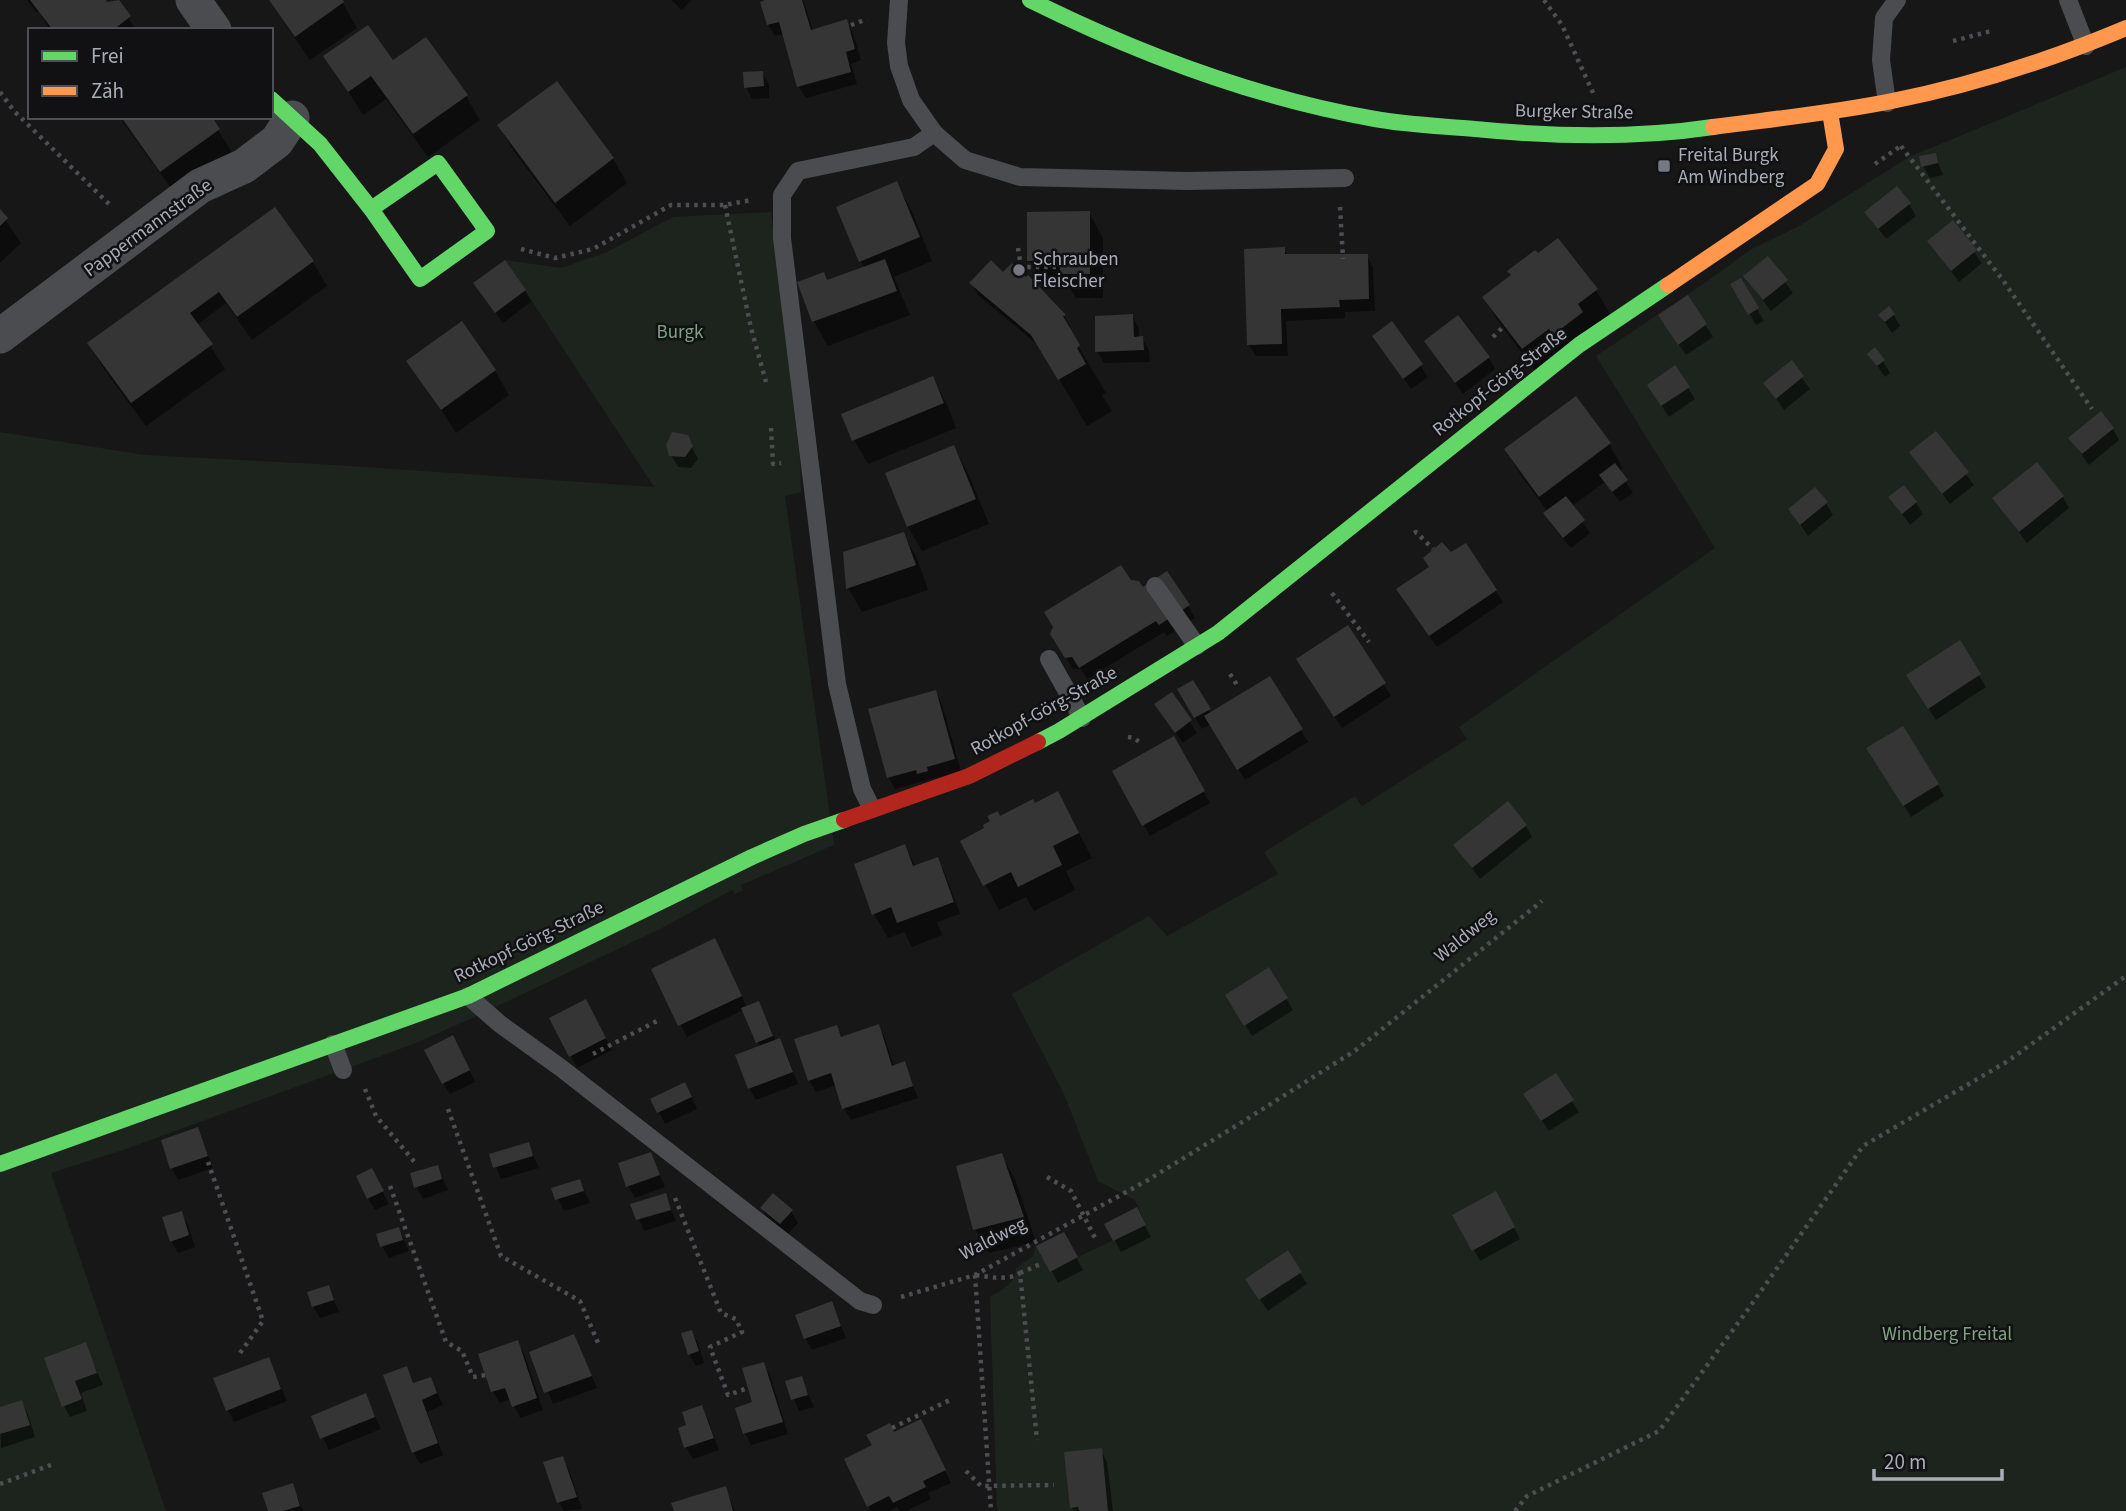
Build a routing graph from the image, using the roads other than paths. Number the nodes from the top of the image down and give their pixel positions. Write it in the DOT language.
graph roads {
  1 [pos="193,0"];
  2 [pos="899,0"];
  3 [pos="1030,0"];
  4 [pos="1897,0"];
  5 [pos="2068,0"];
  6 [pos="2126,27"];
  7 [pos="213,28"];
  8 [pos="2087,46"];
  9 [pos="1887,103"];
  10 [pos="281,108"];
  11 [pos="1830,112"];
  12 [pos="934,133"];
  13 [pos="1345,178"];
  14 [pos="371,209"];
  15 [pos="0,336"];
  16 [pos="1155,586"];
  17 [pos="1197,646"];
  18 [pos="1049,659"];
  19 [pos="1082,718"];
  20 [pos="872,809"];
  21 [pos="468,996"];
  22 [pos="333,1044"];
  23 [pos="343,1070"];
  24 [pos="0,1164"];
  25 [pos="873,1305"];
  1 -- 7 [label="street"];
  2 -- 12 [label="lane"];
  3 -- 11 [label="street, Burgker Straße"];
  4 -- 9 [label="lane"];
  5 -- 8 [label="lane"];
  6 -- 8 [label="street, Burgker Straße"];
  8 -- 9 [label="street, Burgker Straße"];
  9 -- 11 [label="street, Burgker Straße"];
  10 -- 14 [label="street, Pappermannstraße"];
  10 -- 15 [label="street, Pappermannstraße"];
  11 -- 17 [label="street, Rotkopf-Görg-Straße"];
  12 -- 13 [label="lane"];
  12 -- 20 [label="lane"];
  14 -- 14 [label="street, Pappermannstraße"];
  16 -- 17 [label="lane"];
  17 -- 19 [label="street, Rotkopf-Görg-Straße"];
  18 -- 19 [label="lane"];
  19 -- 20 [label="street, Rotkopf-Görg-Straße"];
  20 -- 21 [label="street, Rotkopf-Görg-Straße"];
  21 -- 22 [label="street, Rotkopf-Görg-Straße"];
  21 -- 25 [label="lane"];
  22 -- 23 [label="lane"];
  22 -- 24 [label="street, Rotkopf-Görg-Straße"];
}
